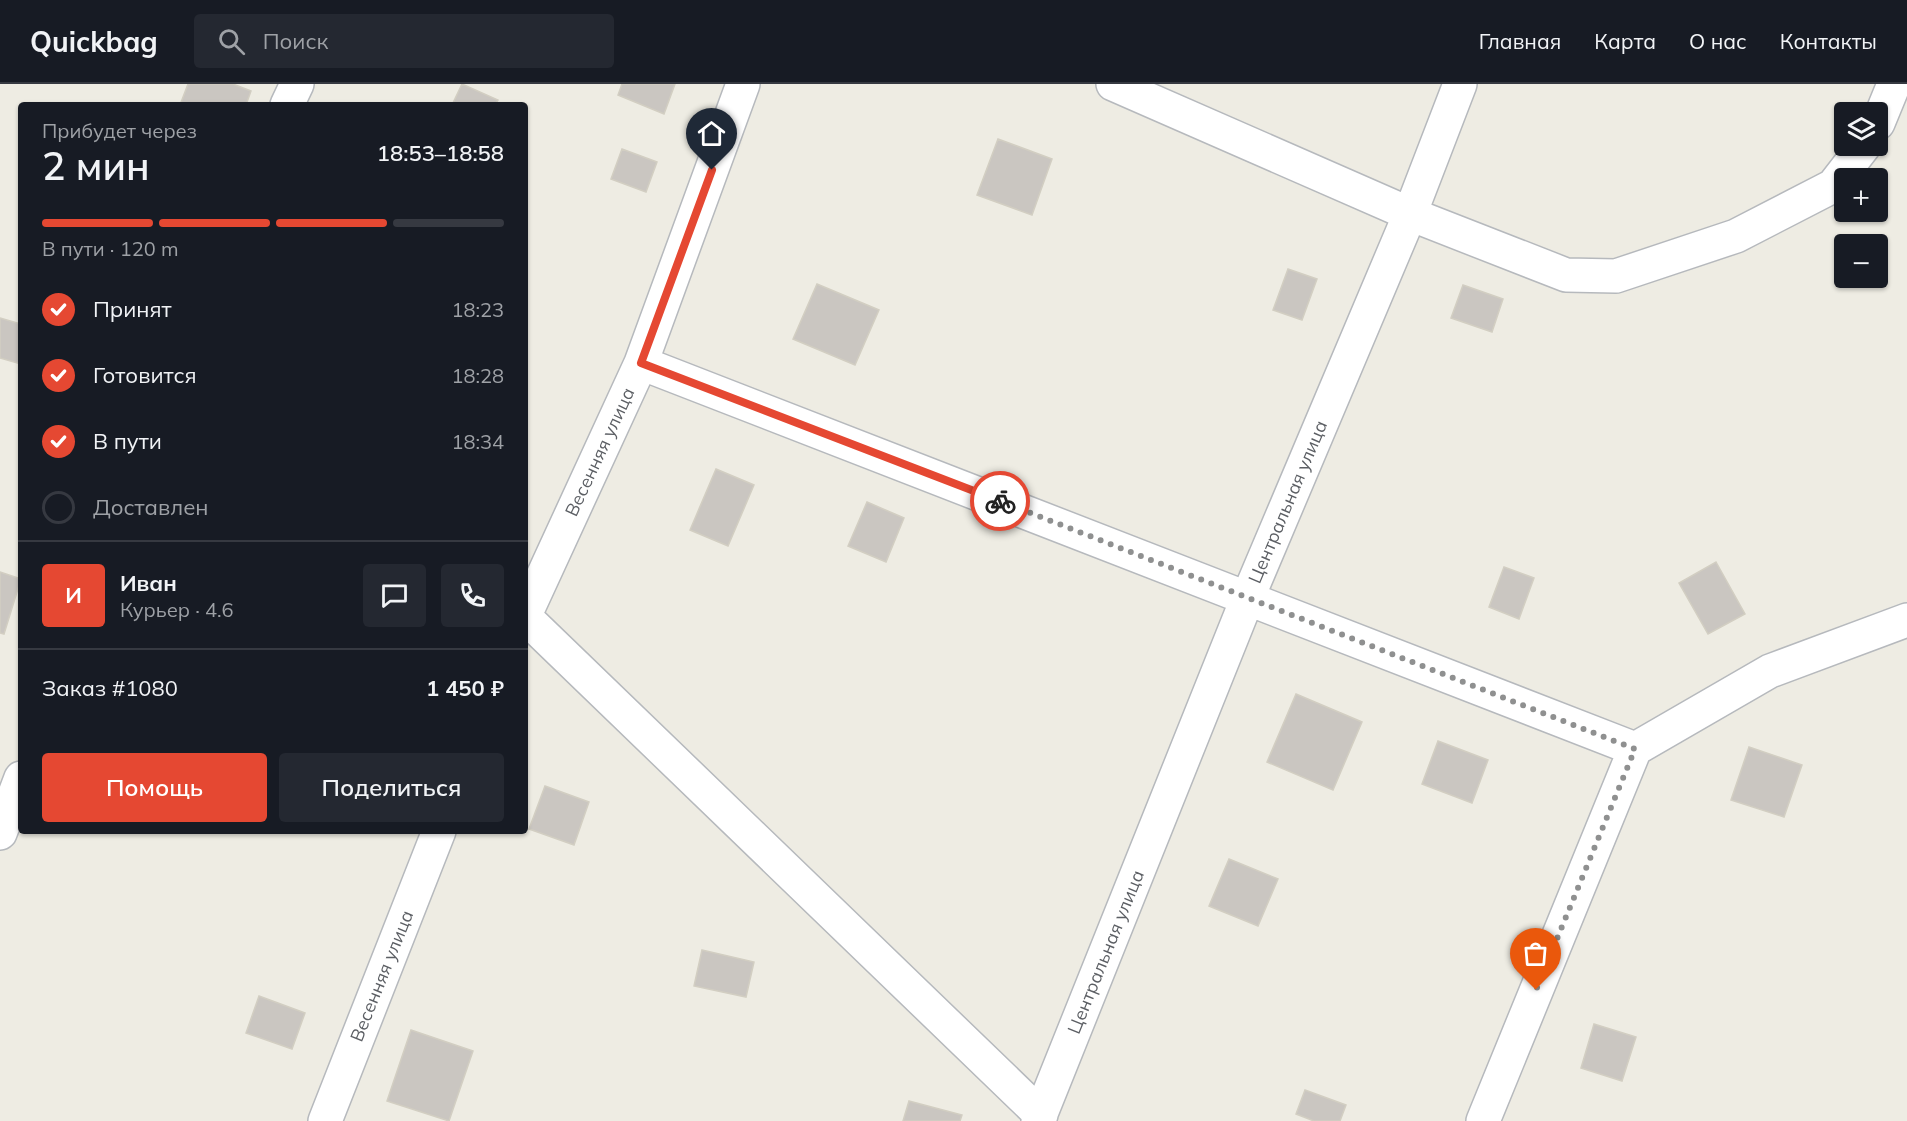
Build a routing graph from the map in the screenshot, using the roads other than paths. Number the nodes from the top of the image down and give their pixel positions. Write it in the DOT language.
graph roads {
  1 [pos="297,84"];
  2 [pos="743,84"];
  3 [pos="1113,84"];
  4 [pos="1460,84"];
  5 [pos="1894,84"];
  6 [pos="288,102"];
  7 [pos="1887,102"];
  8 [pos="1856,156"];
  9 [pos="1410,214"];
  10 [pos="641,363"];
  11 [pos="1248,597"];
  12 [pos="528,609"];
  13 [pos="528,619"];
  14 [pos="1907,620"];
  15 [pos="1635,749"];
  16 [pos="18,786"];
  17 [pos="0,833"];
  18 [pos="438,834"];
  19 [pos="1040,1118"];
  20 [pos="325,1121"];
  21 [pos="1483,1121"];
  1 -- 6 [label="street"];
  2 -- 10 [label="street, Весенняя улица"];
  3 -- 9 [label="street"];
  4 -- 9 [label="street, Центральная улица"];
  5 -- 7 [label="street"];
  8 -- 9 [label="street"];
  9 -- 11 [label="street, Центральная улица"];
  10 -- 11 [label="street"];
  10 -- 12 [label="street, Весенняя улица"];
  11 -- 15 [label="street"];
  11 -- 19 [label="street, Центральная улица"];
  13 -- 19 [label="street"];
  14 -- 15 [label="street"];
  15 -- 21 [label="street"];
  16 -- 17 [label="street"];
  18 -- 20 [label="street, Весенняя улица"];
}
